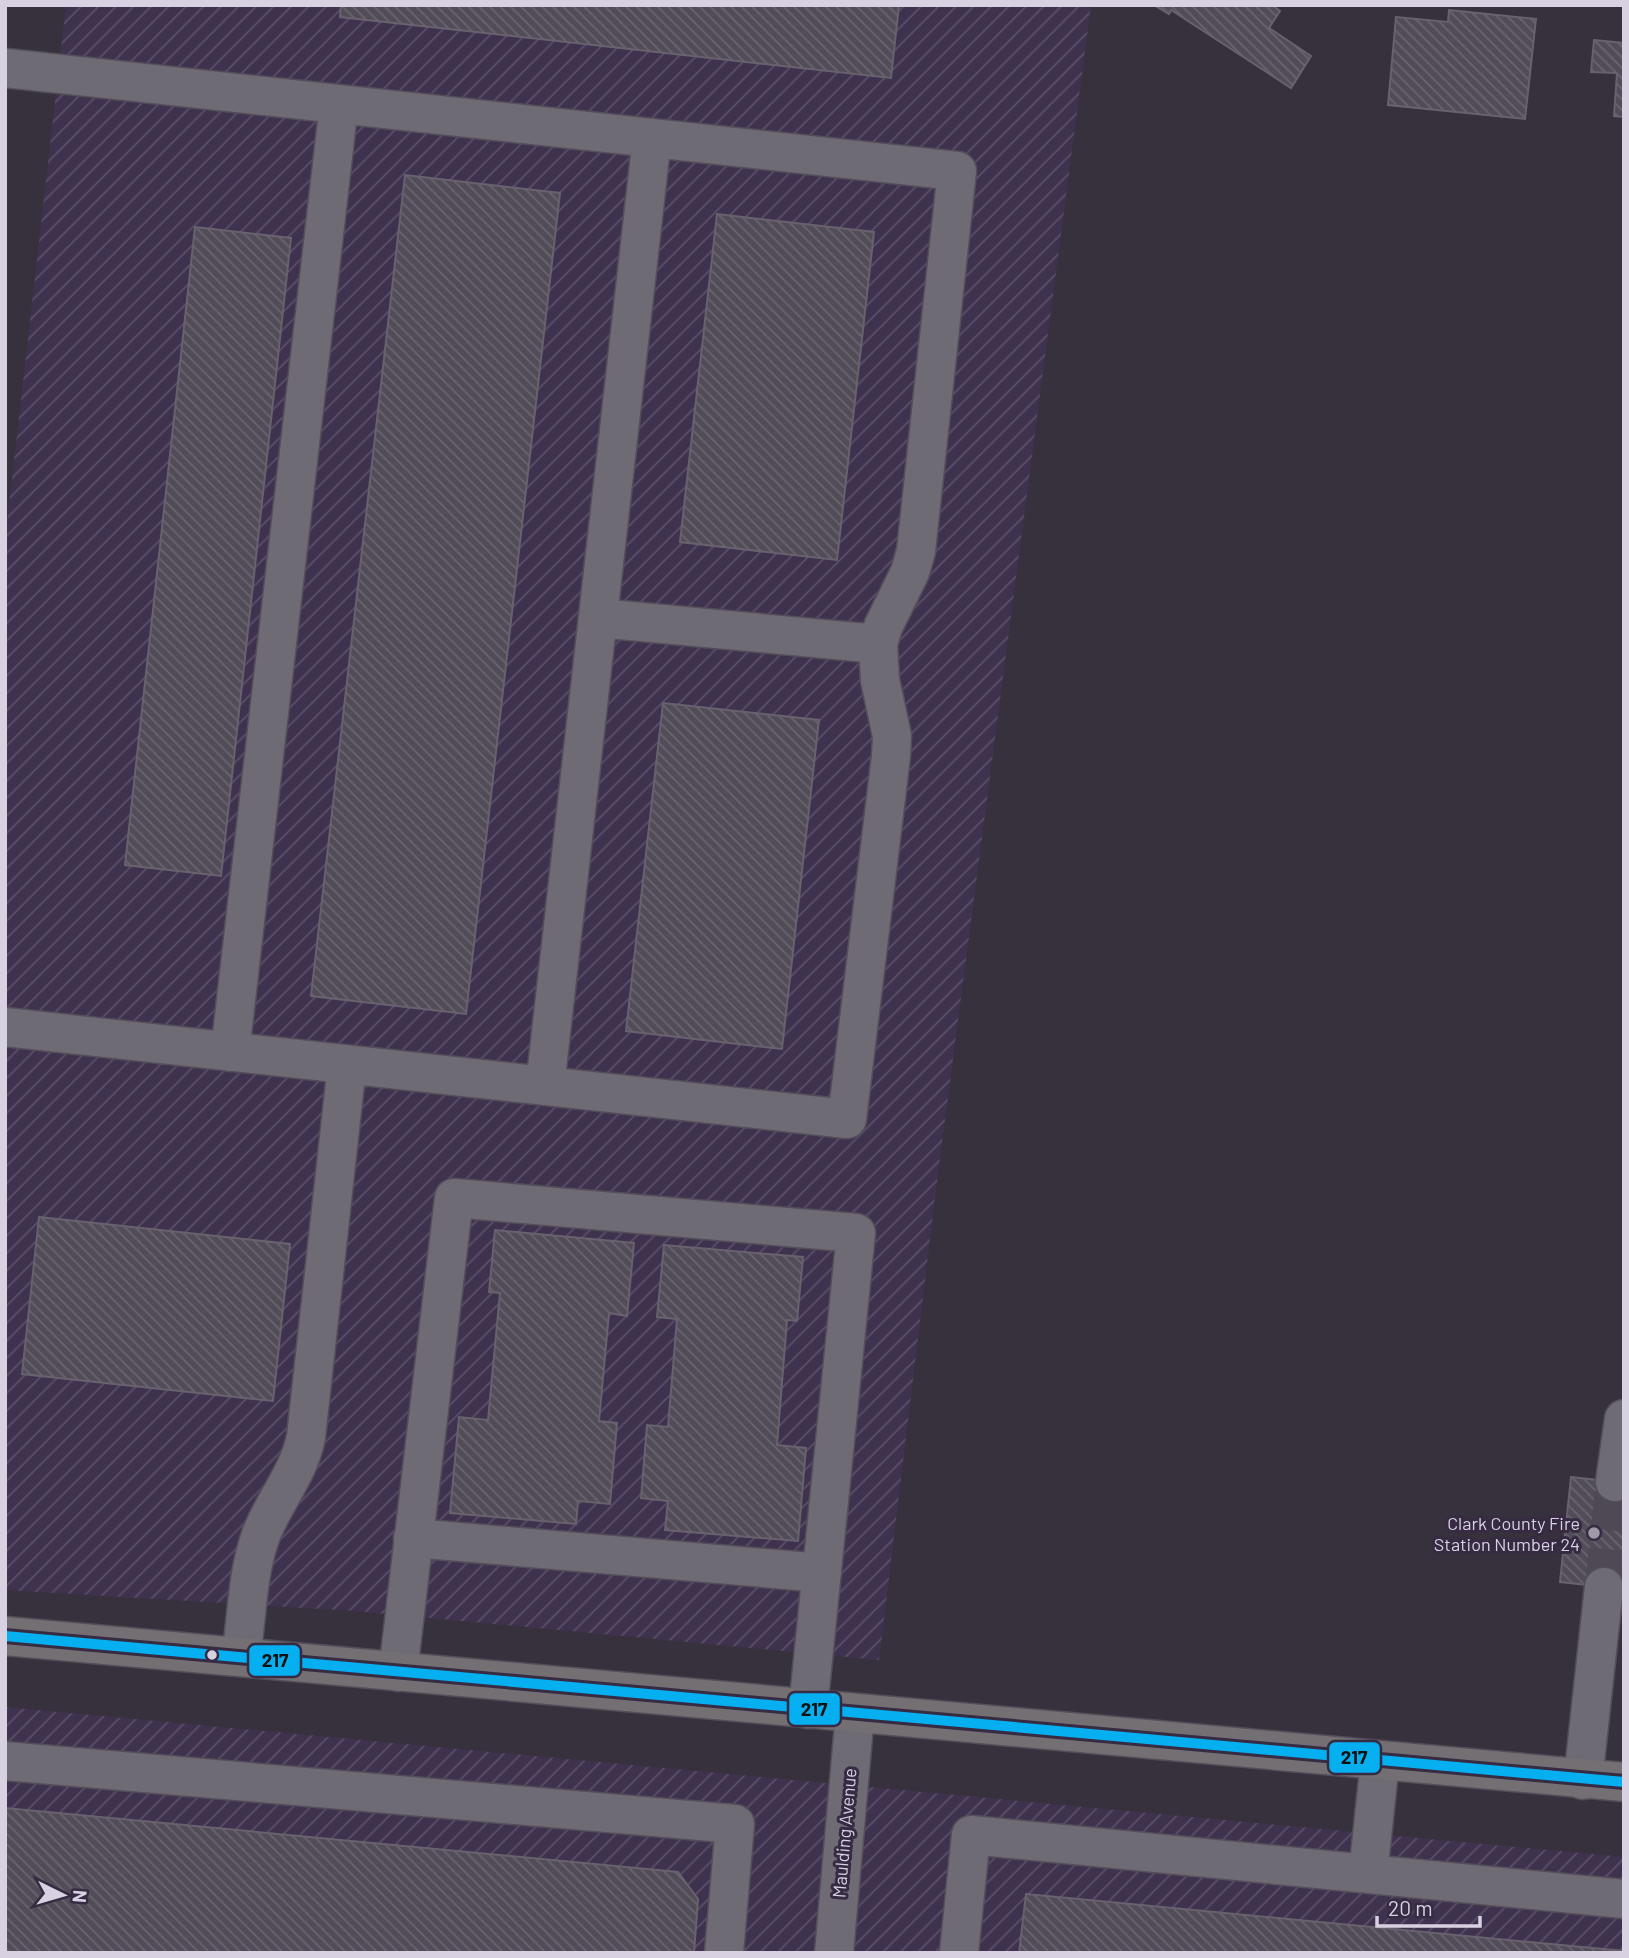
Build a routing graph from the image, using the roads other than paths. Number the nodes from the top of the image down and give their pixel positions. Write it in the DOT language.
graph roads {
  1 [pos="5,68"];
  2 [pos="339,104"];
  3 [pos="652,138"];
  4 [pos="597,618"];
  5 [pos="878,644"];
  6 [pos="5,1027"];
  7 [pos="230,1052"];
  8 [pos="346,1065"];
  9 [pos="545,1086"];
  10 [pos="1623,1423"];
  11 [pos="1615,1482"];
  12 [pos="413,1538"];
  13 [pos="822,1573"];
  14 [pos="1604,1587"];
  15 [pos="5,1636"];
  16 [pos="242,1657"];
  17 [pos="398,1672"];
  18 [pos="808,1709"];
  19 [pos="855,1713"];
  20 [pos="5,1761"];
  21 [pos="1380,1761"];
  22 [pos="1583,1780"];
  23 [pos="1624,1782"];
  24 [pos="1368,1874"];
  25 [pos="1624,1899"];
  26 [pos="724,1953"];
  27 [pos="834,1953"];
  28 [pos="959,1953"];
  1 -- 2 [label="street"];
  2 -- 3 [label="street"];
  2 -- 7 [label="street"];
  3 -- 4 [label="street"];
  3 -- 5 [label="street"];
  4 -- 5 [label="street"];
  4 -- 9 [label="street"];
  5 -- 9 [label="street"];
  6 -- 7 [label="street"];
  7 -- 8 [label="street"];
  8 -- 9 [label="street"];
  8 -- 16 [label="street"];
  10 -- 11 [label="street"];
  12 -- 13 [label="street"];
  12 -- 13 [label="street"];
  12 -- 17 [label="street"];
  13 -- 18 [label="street"];
  14 -- 22 [label="street"];
  15 -- 16 [label="main road"];
  16 -- 17 [label="main road"];
  17 -- 18 [label="main road"];
  18 -- 19 [label="main road"];
  19 -- 21 [label="main road"];
  19 -- 27 [label="street, Maulding Avenue"];
  20 -- 26 [label="street"];
  21 -- 22 [label="main road"];
  21 -- 24 [label="street"];
  22 -- 23 [label="main road"];
  24 -- 25 [label="street"];
  24 -- 28 [label="street"];
}
